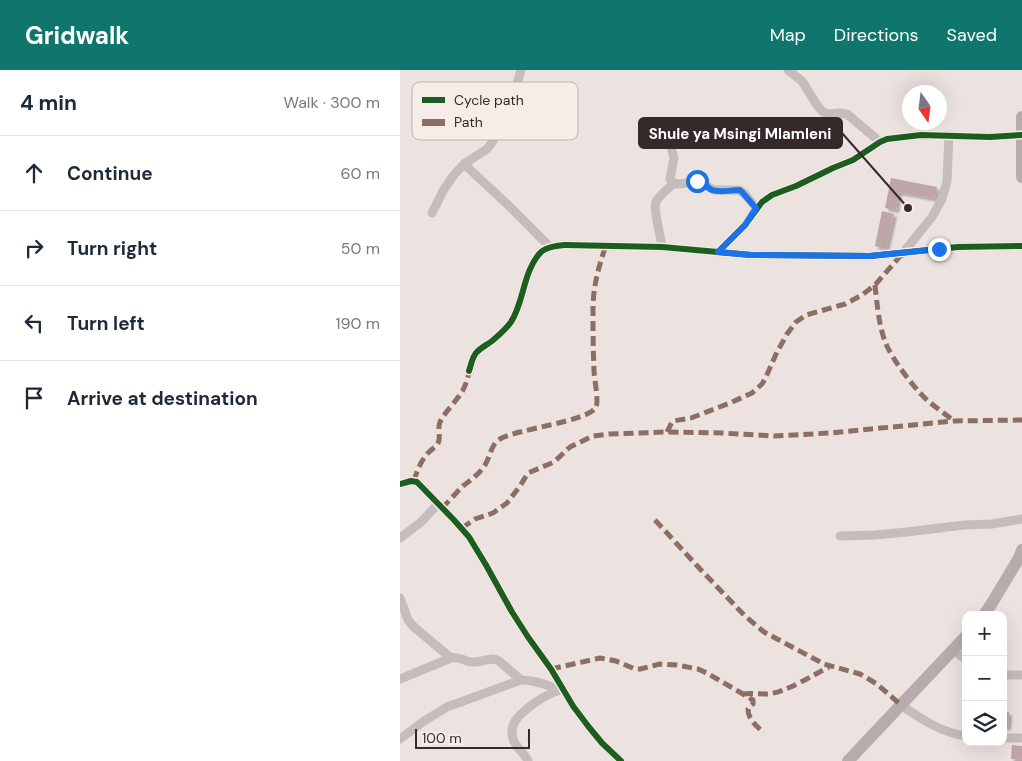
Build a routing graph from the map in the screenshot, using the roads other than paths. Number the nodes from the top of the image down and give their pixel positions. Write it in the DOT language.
graph roads {
  1 [pos="521,70"];
  2 [pos="788,70"];
  3 [pos="517,82"];
  4 [pos="1022,118"];
  5 [pos="664,123"];
  6 [pos="949,135"];
  7 [pos="1021,135"];
  8 [pos="494,140"];
  9 [pos="880,142"];
  10 [pos="1022,150"];
  11 [pos="464,164"];
  12 [pos="1022,177"];
  13 [pos="673,184"];
  14 [pos="756,208"];
  15 [pos="432,213"];
  16 [pos="662,246"];
  17 [pos="1022,246"];
  18 [pos="550,247"];
  19 [pos="718,252"];
  20 [pos="902,254"];
  21 [pos="470,371"];
  22 [pos="400,484"];
  23 [pos="438,504"];
  24 [pos="1022,519"];
  25 [pos="840,536"];
  26 [pos="400,538"];
  27 [pos="1022,550"];
  28 [pos="400,598"];
  29 [pos="987,611"];
  30 [pos="962,640"];
  31 [pos="952,650"];
  32 [pos="962,656"];
  33 [pos="451,658"];
  34 [pos="1007,675"];
  35 [pos="1022,675"];
  36 [pos="400,679"];
  37 [pos="521,680"];
  38 [pos="561,690"];
  39 [pos="901,705"];
  40 [pos="962,735"];
  41 [pos="1007,738"];
  42 [pos="1022,738"];
  43 [pos="400,739"];
  44 [pos="528,761"];
  45 [pos="621,761"];
  46 [pos="848,761"];
  1 -- 3 [label="street"];
  2 -- 9 [label="street"];
  4 -- 7 [label="main road"];
  5 -- 13 [label="street"];
  6 -- 7 [label="street"];
  6 -- 9 [label="street"];
  6 -- 20 [label="street"];
  7 -- 10 [label="main road"];
  8 -- 11 [label="street"];
  9 -- 14 [label="street"];
  10 -- 12 [label="main road"];
  11 -- 15 [label="street"];
  11 -- 18 [label="street"];
  13 -- 14 [label="street"];
  13 -- 16 [label="street"];
  14 -- 19 [label="street"];
  16 -- 18 [label="street"];
  16 -- 19 [label="street"];
  17 -- 20 [label="street"];
  18 -- 21 [label="street"];
  19 -- 20 [label="street"];
  22 -- 23 [label="street"];
  23 -- 26 [label="street"];
  23 -- 38 [label="street"];
  24 -- 25 [label="street"];
  27 -- 29 [label="main road"];
  28 -- 33 [label="street"];
  30 -- 31 [label="main road"];
  31 -- 32 [label="street"];
  31 -- 39 [label="main road"];
  33 -- 36 [label="street"];
  33 -- 37 [label="street"];
  34 -- 35 [label="street"];
  37 -- 38 [label="street"];
  37 -- 43 [label="street"];
  38 -- 44 [label="street"];
  38 -- 45 [label="street"];
  39 -- 40 [label="street"];
  39 -- 46 [label="main road"];
  41 -- 42 [label="street"];
}
